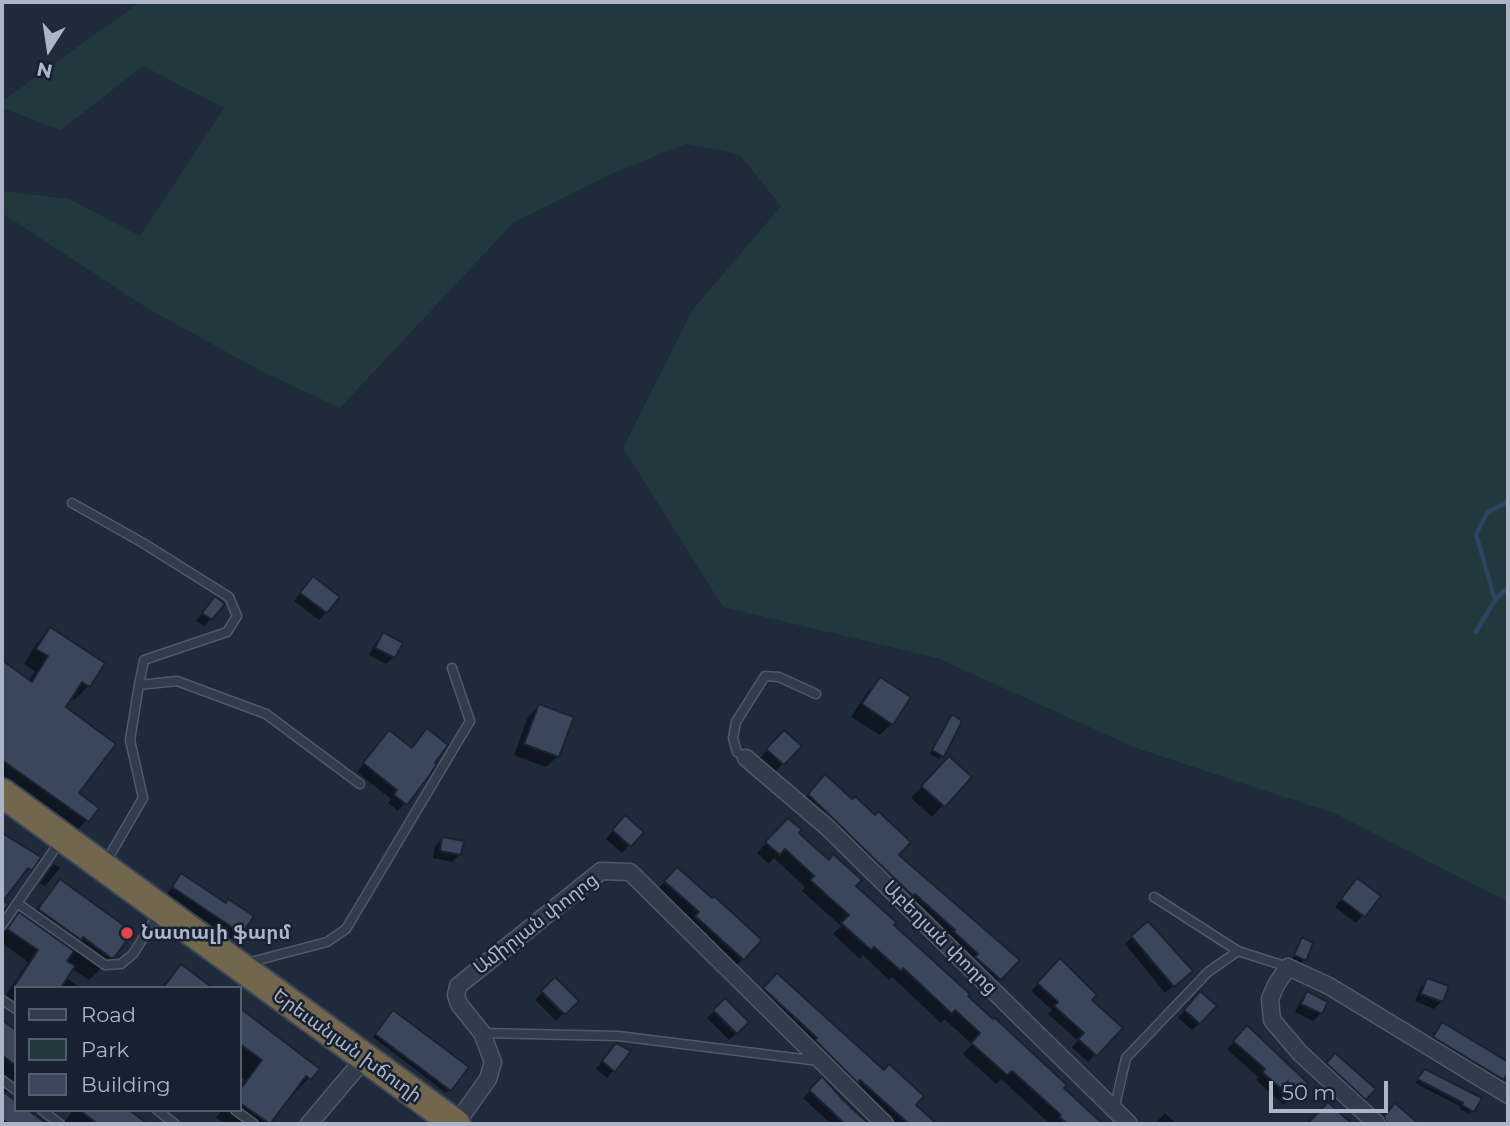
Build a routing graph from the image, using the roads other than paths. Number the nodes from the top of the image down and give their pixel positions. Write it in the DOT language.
graph roads {
  1 [pos="72,503"];
  2 [pos="452,668"];
  3 [pos="139,685"];
  4 [pos="816,695"];
  5 [pos="746,758"];
  6 [pos="360,784"];
  7 [pos="2,793"];
  8 [pos="63,838"];
  9 [pos="103,867"];
  10 [pos="1154,897"];
  11 [pos="17,903"];
  12 [pos="160,911"];
  13 [pos="2,925"];
  14 [pos="1238,951"];
  15 [pos="237,966"];
  16 [pos="1288,967"];
  17 [pos="482,1033"];
  18 [pos="364,1059"];
  19 [pos="819,1061"];
  20 [pos="1508,1095"];
  21 [pos="1114,1110"];
  22 [pos="45,1112"];
  23 [pos="160,1112"];
  24 [pos="238,1112"];
  25 [pos="60,1124"];
  26 [pos="175,1124"];
  27 [pos="254,1124"];
  28 [pos="309,1124"];
  29 [pos="456,1124"];
  30 [pos="884,1124"];
  31 [pos="1129,1124"];
  32 [pos="1377,1124"];
  1 -- 3 [label="lane"];
  2 -- 15 [label="lane"];
  3 -- 6 [label="lane"];
  3 -- 9 [label="lane"];
  4 -- 5 [label="lane"];
  5 -- 21 [label="street, Աբեղյան փողոց"];
  7 -- 8 [label="highway, Երեւանյան խճուղի"];
  8 -- 9 [label="highway, Երեւանյան խճուղի"];
  8 -- 11 [label="lane"];
  9 -- 12 [label="highway, Երեւանյան խճուղի"];
  10 -- 14 [label="lane"];
  11 -- 12 [label="lane"];
  11 -- 13 [label="lane"];
  12 -- 15 [label="highway, Երեւանյան խճուղի"];
  14 -- 16 [label="lane"];
  14 -- 21 [label="lane"];
  15 -- 18 [label="highway, Երեւանյան խճուղի"];
  16 -- 20 [label="street"];
  16 -- 32 [label="street"];
  17 -- 19 [label="lane"];
  17 -- 19 [label="street, Ամիրյան փողոց"];
  17 -- 29 [label="street, Ամիրյան փողոց"];
  18 -- 28 [label="street"];
  18 -- 29 [label="highway, Երեւանյան խճուղի"];
  19 -- 30 [label="street, Ամիրյան փողոց"];
  21 -- 31 [label="street, Աբեղյան փողոց"];
  22 -- 25 [label="lane"];
  23 -- 26 [label="lane"];
  24 -- 27 [label="lane"];
}
